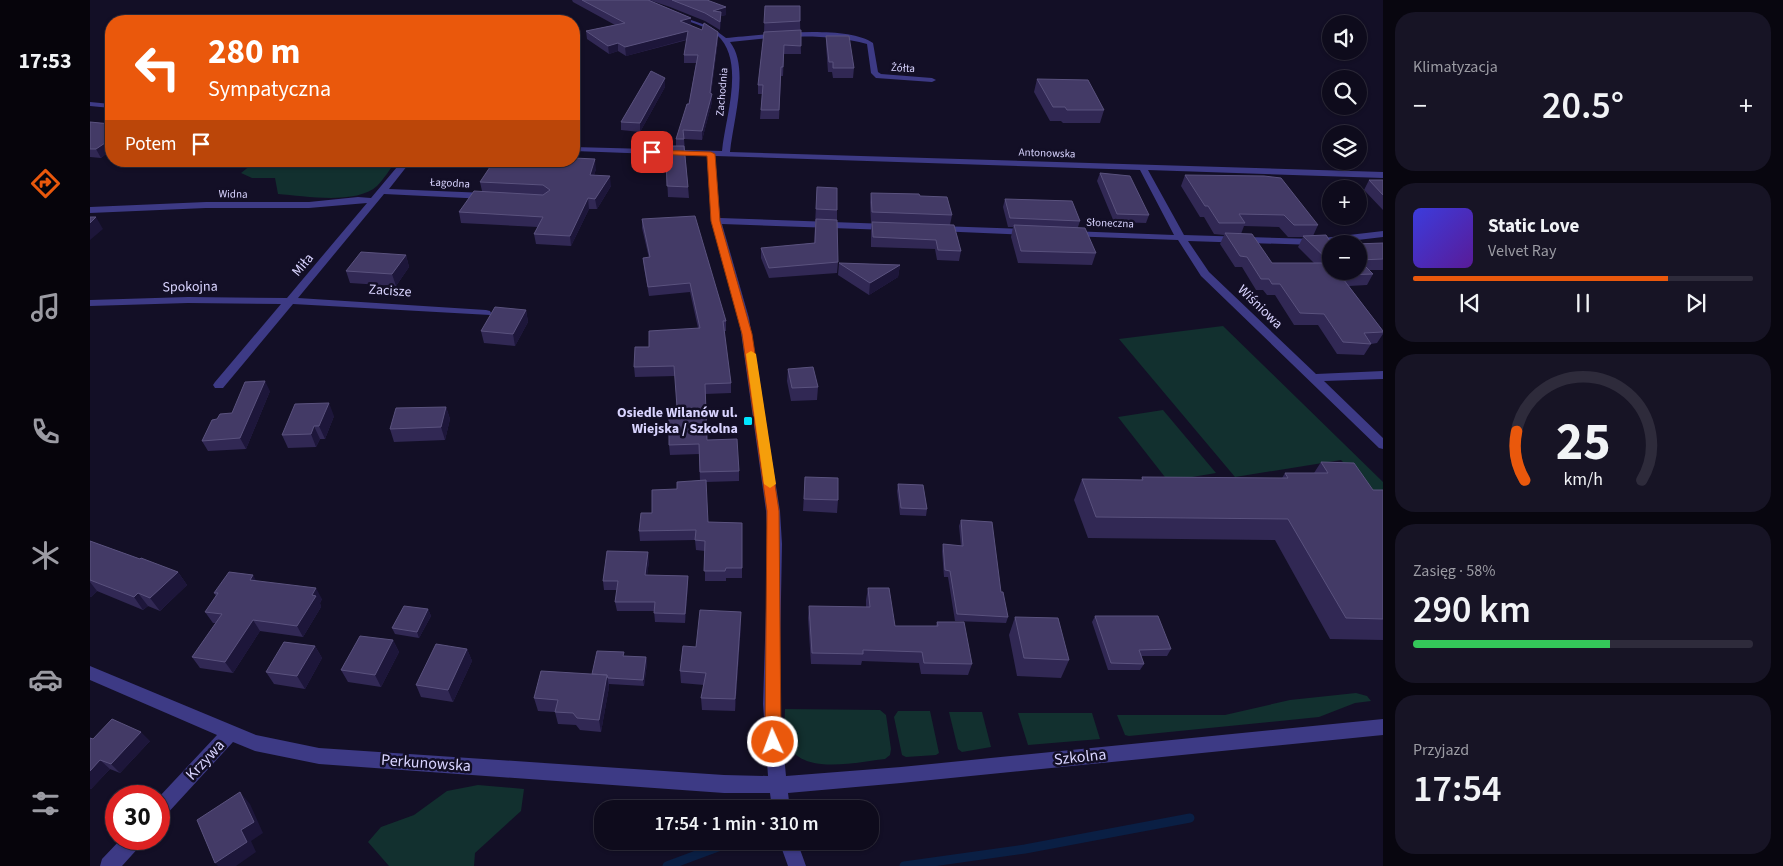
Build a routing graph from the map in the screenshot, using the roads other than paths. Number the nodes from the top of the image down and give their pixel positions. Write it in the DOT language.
graph roads {
  1 [pos="664,10"];
  2 [pos="726,40"];
  3 [pos="932,80"];
  4 [pos="90,104"];
  5 [pos="105,105"];
  6 [pos="580,149"];
  7 [pos="711,154"];
  8 [pos="726,154"];
  9 [pos="402,167"];
  10 [pos="1143,168"];
  11 [pos="1383,175"];
  12 [pos="383,191"];
  13 [pos="496,197"];
  14 [pos="375,201"];
  15 [pos="90,210"];
  16 [pos="716,221"];
  17 [pos="903,228"];
  18 [pos="933,229"];
  19 [pos="1042,233"];
  20 [pos="1062,234"];
  21 [pos="1383,234"];
  22 [pos="1181,238"];
  23 [pos="291,301"];
  24 [pos="90,303"];
  25 [pos="486,313"];
  26 [pos="1383,375"];
  27 [pos="1312,378"];
  28 [pos="219,385"];
  29 [pos="1383,445"];
  30 [pos="90,673"];
  31 [pos="1383,727"];
  32 [pos="231,732"];
  33 [pos="777,785"];
  34 [pos="170,798"];
  35 [pos="780,800"];
  36 [pos="124,850"];
  37 [pos="791,850"];
  38 [pos="109,866"];
  39 [pos="797,866"];
  1 -- 2 [label="street"];
  2 -- 3 [label="street, Żółta"];
  2 -- 8 [label="street, Zachodnia"];
  4 -- 5 [label="street"];
  6 -- 7 [label="street, Antonowska"];
  7 -- 8 [label="street, Antonowska"];
  7 -- 16 [label="street"];
  8 -- 10 [label="street, Antonowska"];
  9 -- 12 [label="street, Miła"];
  10 -- 11 [label="street, Antonowska"];
  10 -- 22 [label="street, Wiśniowa"];
  12 -- 13 [label="street, Łagodna"];
  12 -- 14 [label="street, Miła"];
  14 -- 15 [label="street, Widna"];
  14 -- 23 [label="street, Miła"];
  16 -- 17 [label="street"];
  16 -- 33 [label="street"];
  18 -- 19 [label="street"];
  20 -- 22 [label="street, Słoneczna"];
  21 -- 22 [label="street, Słoneczna"];
  22 -- 27 [label="street, Wiśniowa"];
  23 -- 24 [label="street, Spokojna"];
  23 -- 25 [label="street, Zacisze"];
  23 -- 28 [label="street, Miła"];
  26 -- 27 [label="street"];
  27 -- 29 [label="street, Wiśniowa"];
  30 -- 32 [label="street, Perkunowska"];
  31 -- 33 [label="street, Szkolna"];
  32 -- 33 [label="street, Perkunowska"];
  32 -- 34 [label="street, Krzywa"];
  33 -- 35 [label="street"];
  36 -- 38 [label="street"];
  37 -- 39 [label="street"];
}
